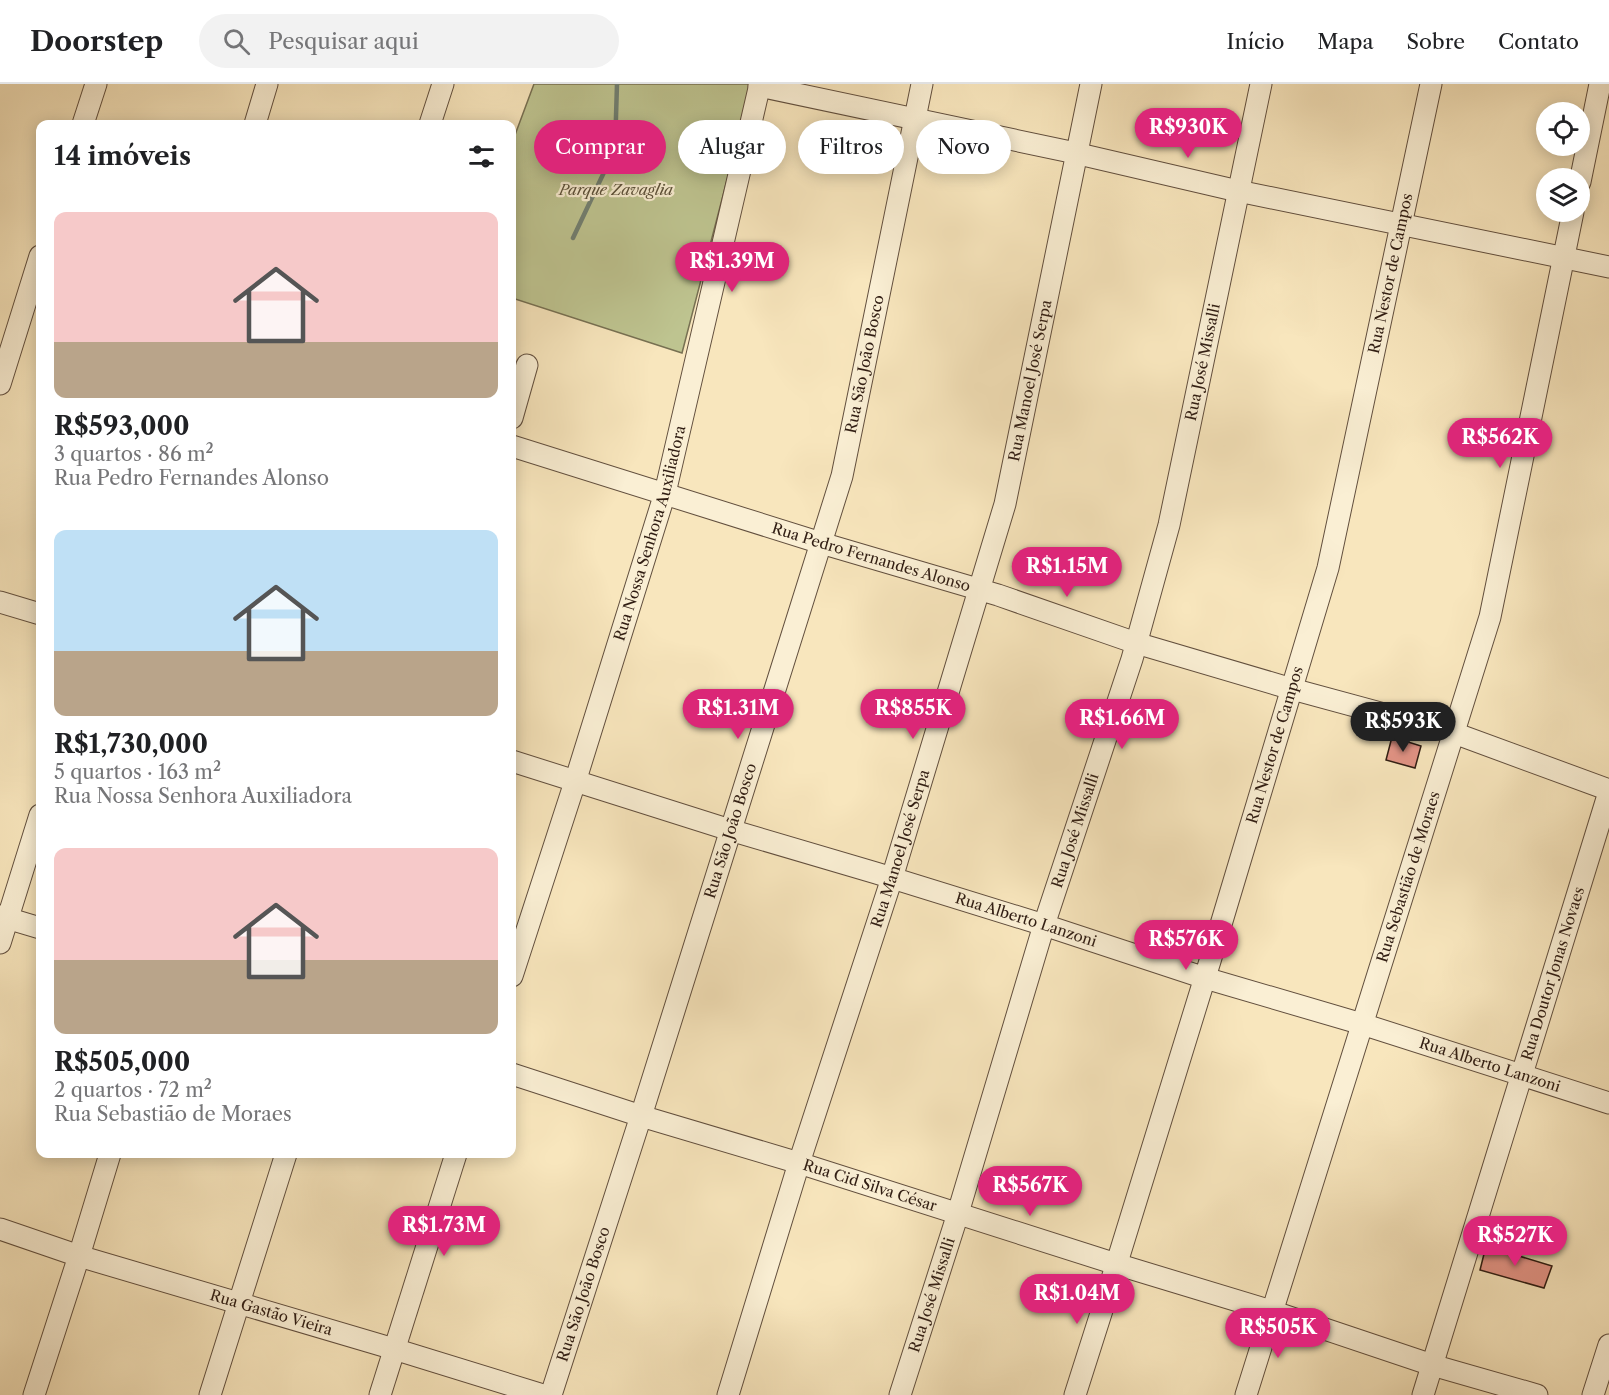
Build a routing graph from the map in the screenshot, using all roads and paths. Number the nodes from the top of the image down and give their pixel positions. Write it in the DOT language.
graph roads {
  1 [pos="96,84"];
  2 [pos="267,84"];
  3 [pos="443,84"];
  4 [pos="922,84"];
  5 [pos="1091,84"];
  6 [pos="1261,84"];
  7 [pos="1431,84"];
  8 [pos="1600,84"];
  9 [pos="760,85"];
  10 [pos="84,120"];
  11 [pos="256,120"];
  12 [pos="431,120"];
  13 [pos="915,120"];
  14 [pos="1076,154"];
  15 [pos="1583,168"];
  16 [pos="1238,191"];
  17 [pos="1571,222"];
  18 [pos="1402,225"];
  19 [pos="1564,258"];
  20 [pos="1609,267"];
  21 [pos="34,298"];
  22 [pos="527,365"];
  23 [pos="0,384"];
  24 [pos="516,404"];
  25 [pos="516,447"];
  26 [pos="665,493"];
  27 [pos="821,543"];
  28 [pos="978,589"];
  29 [pos="0,602"];
  30 [pos="36,613"];
  31 [pos="1136,643"];
  32 [pos="1292,689"];
  33 [pos="1454,734"];
  34 [pos="516,762"];
  35 [pos="575,782"];
  36 [pos="1609,791"];
  37 [pos="36,826"];
  38 [pos="730,830"];
  39 [pos="892,879"];
  40 [pos="4,917"];
  41 [pos="1044,925"];
  42 [pos="36,927"];
  43 [pos="0,943"];
  44 [pos="516,964"];
  45 [pos="1205,978"];
  46 [pos="1362,1024"];
  47 [pos="516,1075"];
  48 [pos="1521,1076"];
  49 [pos="1609,1103"];
  50 [pos="641,1116"];
  51 [pos="109,1158"];
  52 [pos="285,1158"];
  53 [pos="455,1158"];
  54 [pos="799,1163"];
  55 [pos="957,1214"];
  56 [pos="0,1229"];
  57 [pos="79,1256"];
  58 [pos="1116,1264"];
  59 [pos="239,1304"];
  60 [pos="1271,1311"];
  61 [pos="1609,1345"];
  62 [pos="394,1349"];
  63 [pos="1432,1365"];
  64 [pos="34,1395"];
  65 [pos="210,1395"];
  66 [pos="380,1395"];
  67 [pos="543,1395"];
  68 [pos="551,1395"];
  69 [pos="728,1395"];
  70 [pos="900,1395"];
  71 [pos="1075,1395"];
  72 [pos="1246,1395"];
  73 [pos="1423,1395"];
  74 [pos="1537,1395"];
  75 [pos="1593,1395"];
  1 -- 10 [label="street"];
  2 -- 11 [label="street"];
  3 -- 12 [label="street"];
  4 -- 13 [label="street, Rua São João Bosco"];
  5 -- 14 [label="street, Rua Manoel José Serpa"];
  6 -- 16 [label="street, Rua José Missalli"];
  7 -- 18 [label="street, Rua Nestor de Campos"];
  8 -- 15 [label="street"];
  9 -- 13 [label="street"];
  9 -- 26 [label="street, Rua Nossa Senhora Auxiliadora"];
  13 -- 14 [label="street"];
  13 -- 27 [label="street, Rua São João Bosco"];
  14 -- 16 [label="street"];
  14 -- 28 [label="street, Rua Manoel José Serpa"];
  16 -- 18 [label="street"];
  16 -- 31 [label="street, Rua José Missalli"];
  17 -- 19 [label="street, Rua Sebastião de Moraes"];
  18 -- 19 [label="street"];
  18 -- 32 [label="street, Rua Nestor de Campos"];
  19 -- 20 [label="street"];
  19 -- 33 [label="street, Rua Sebastião de Moraes"];
  21 -- 23 [label="street"];
  22 -- 24 [label="street"];
  25 -- 26 [label="street, Rua Pedro Fernandes Alonso"];
  26 -- 27 [label="street, Rua Pedro Fernandes Alonso"];
  26 -- 35 [label="street, Rua Nossa Senhora Auxiliadora"];
  27 -- 28 [label="street, Rua Pedro Fernandes Alonso"];
  27 -- 38 [label="street, Rua São João Bosco"];
  28 -- 31 [label="street, Rua Pedro Fernandes Alonso"];
  28 -- 39 [label="street, Rua Manoel José Serpa"];
  29 -- 30 [label="street"];
  31 -- 32 [label="street, Rua Pedro Fernandes Alonso"];
  31 -- 41 [label="street, Rua José Missalli"];
  32 -- 33 [label="street, Rua Pedro Fernandes Alonso"];
  32 -- 45 [label="street, Rua Nestor de Campos"];
  33 -- 36 [label="street, Rua Pedro Fernandes Alonso"];
  33 -- 46 [label="street, Rua Sebastião de Moraes"];
  34 -- 35 [label="street, Rua Alberto Lanzoni"];
  35 -- 38 [label="street, Rua Alberto Lanzoni"];
  35 -- 44 [label="street, Rua Nossa Senhora Auxiliadora"];
  36 -- 48 [label="street, Rua Doutor Jonas Novaes"];
  37 -- 40 [label="street"];
  38 -- 39 [label="street, Rua Alberto Lanzoni"];
  38 -- 50 [label="street, Rua São João Bosco"];
  39 -- 41 [label="street, Rua Alberto Lanzoni"];
  39 -- 54 [label="street, Rua Manoel José Serpa"];
  40 -- 42 [label="street"];
  40 -- 43 [label="street"];
  41 -- 45 [label="street, Rua Alberto Lanzoni"];
  41 -- 55 [label="street, Rua José Missalli"];
  45 -- 46 [label="street, Rua Alberto Lanzoni"];
  45 -- 58 [label="street, Rua Nestor de Campos"];
  46 -- 48 [label="street, Rua Alberto Lanzoni"];
  46 -- 60 [label="street, Rua Sebastião de Moraes"];
  47 -- 50 [label="street, Rua Cid Silva César"];
  48 -- 49 [label="street, Rua Alberto Lanzoni"];
  48 -- 63 [label="street, Rua Doutor Jonas Novaes"];
  50 -- 54 [label="street, Rua Cid Silva César"];
  50 -- 68 [label="street, Rua São João Bosco"];
  51 -- 57 [label="street"];
  52 -- 59 [label="street"];
  53 -- 62 [label="street"];
  54 -- 55 [label="street, Rua Cid Silva César"];
  54 -- 69 [label="street, Rua Manoel José Serpa"];
  55 -- 58 [label="street, Rua Cid Silva César"];
  55 -- 70 [label="street, Rua José Missalli"];
  56 -- 57 [label="street, Rua Gastão Vieira"];
  57 -- 59 [label="street, Rua Gastão Vieira"];
  57 -- 64 [label="street"];
  58 -- 60 [label="street, Rua Cid Silva César"];
  58 -- 71 [label="street, Rua Nestor de Campos"];
  59 -- 62 [label="street, Rua Gastão Vieira"];
  59 -- 65 [label="street"];
  60 -- 63 [label="street, Rua Cid Silva César"];
  60 -- 72 [label="street, Rua Sebastião de Moraes"];
  61 -- 75 [label="street"];
  62 -- 66 [label="street"];
  62 -- 67 [label="street, Rua Gastão Vieira"];
  63 -- 73 [label="street, Rua Doutor Jonas Novaes"];
  63 -- 74 [label="street, Rua Cid Silva César"];
}
